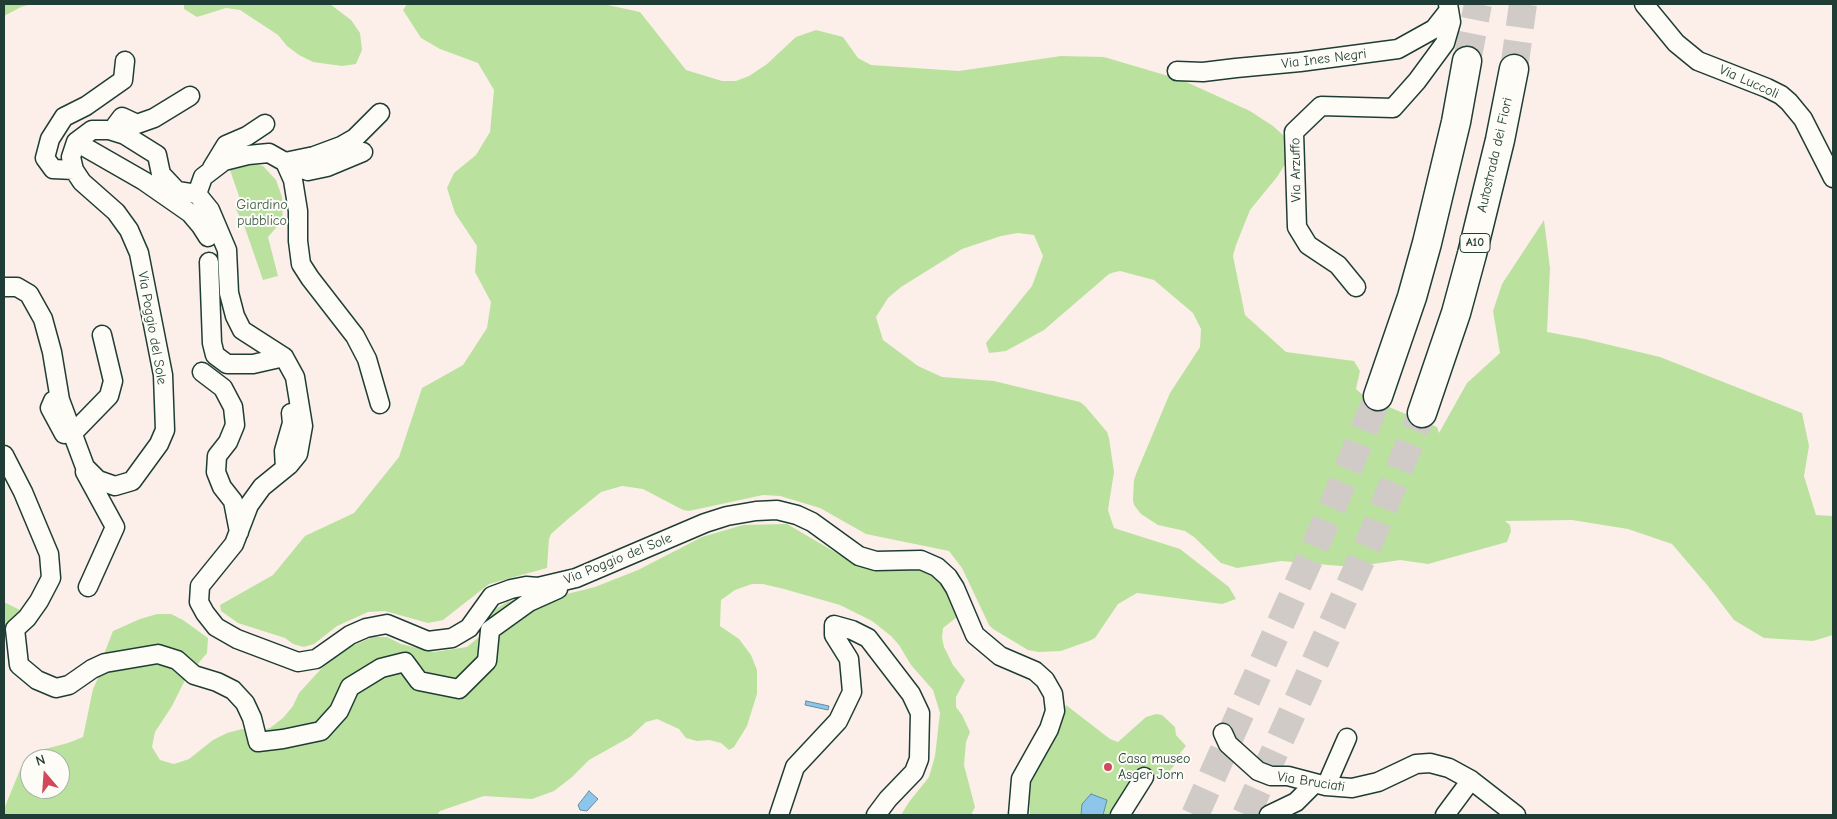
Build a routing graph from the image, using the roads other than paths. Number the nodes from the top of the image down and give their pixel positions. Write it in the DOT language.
graph roads {
  1 [pos="1644,4"];
  2 [pos="1449,7"];
  3 [pos="125,61"];
  4 [pos="1467,61"];
  5 [pos="1514,69"];
  6 [pos="1178,71"];
  7 [pos="190,96"];
  8 [pos="380,113"];
  9 [pos="265,124"];
  10 [pos="125,135"];
  11 [pos="76,142"];
  12 [pos="363,152"];
  13 [pos="285,162"];
  14 [pos="74,170"];
  15 [pos="210,171"];
  16 [pos="1833,178"];
  17 [pos="197,194"];
  18 [pos="208,237"];
  19 [pos="208,262"];
  20 [pos="4,287"];
  21 [pos="1356,288"];
  22 [pos="102,335"];
  23 [pos="284,357"];
  24 [pos="202,372"];
  25 [pos="1378,396"];
  26 [pos="60,400"];
  27 [pos="380,404"];
  28 [pos="1422,412"];
  29 [pos="291,413"];
  30 [pos="73,433"];
  31 [pos="4,455"];
  32 [pos="285,468"];
  33 [pos="239,532"];
  34 [pos="576,578"];
  35 [pos="88,587"];
  36 [pos="1223,733"];
  37 [pos="1347,738"];
  38 [pos="1144,777"];
  39 [pos="1471,780"];
  40 [pos="1320,784"];
  41 [pos="1508,813"];
  42 [pos="779,815"];
  43 [pos="876,815"];
  44 [pos="1018,815"];
  45 [pos="1120,815"];
  46 [pos="1269,815"];
  47 [pos="1445,815"];
  1 -- 16 [label="street, Via Luccoli"];
  2 -- 6 [label="street, Via Ines Negri"];
  2 -- 21 [label="street, Via Arzuffo"];
  3 -- 14 [label="street"];
  4 -- 25 [label="highway"];
  5 -- 28 [label="highway, Autostrada dei Fiori / A10"];
  7 -- 10 [label="street"];
  8 -- 13 [label="street"];
  9 -- 15 [label="street"];
  10 -- 11 [label="street"];
  10 -- 17 [label="street"];
  11 -- 14 [label="street"];
  11 -- 18 [label="street"];
  12 -- 13 [label="street"];
  13 -- 15 [label="street"];
  13 -- 27 [label="street"];
  14 -- 30 [label="street, Via Poggio del Sole"];
  15 -- 17 [label="street"];
  17 -- 23 [label="street, Via Poggio del Sole"];
  19 -- 23 [label="street"];
  20 -- 26 [label="street, Via Poggio del Sole"];
  22 -- 30 [label="street"];
  23 -- 32 [label="street, Via Poggio del Sole"];
  24 -- 33 [label="street"];
  26 -- 30 [label="street, Via Poggio del Sole"];
  26 -- 35 [label="street"];
  29 -- 32 [label="street"];
  31 -- 34 [label="street"];
  32 -- 33 [label="street, Via Poggio del Sole"];
  33 -- 34 [label="street, Via Poggio del Sole"];
  34 -- 44 [label="street, Via Poggio del Sole"];
  36 -- 40 [label="street, Via Bruciati"];
  37 -- 40 [label="street"];
  38 -- 45 [label="street"];
  39 -- 40 [label="street, Via Bruciati"];
  39 -- 41 [label="street, Via Bruciati"];
  39 -- 47 [label="street"];
  40 -- 46 [label="street"];
  42 -- 43 [label="street"];
}
